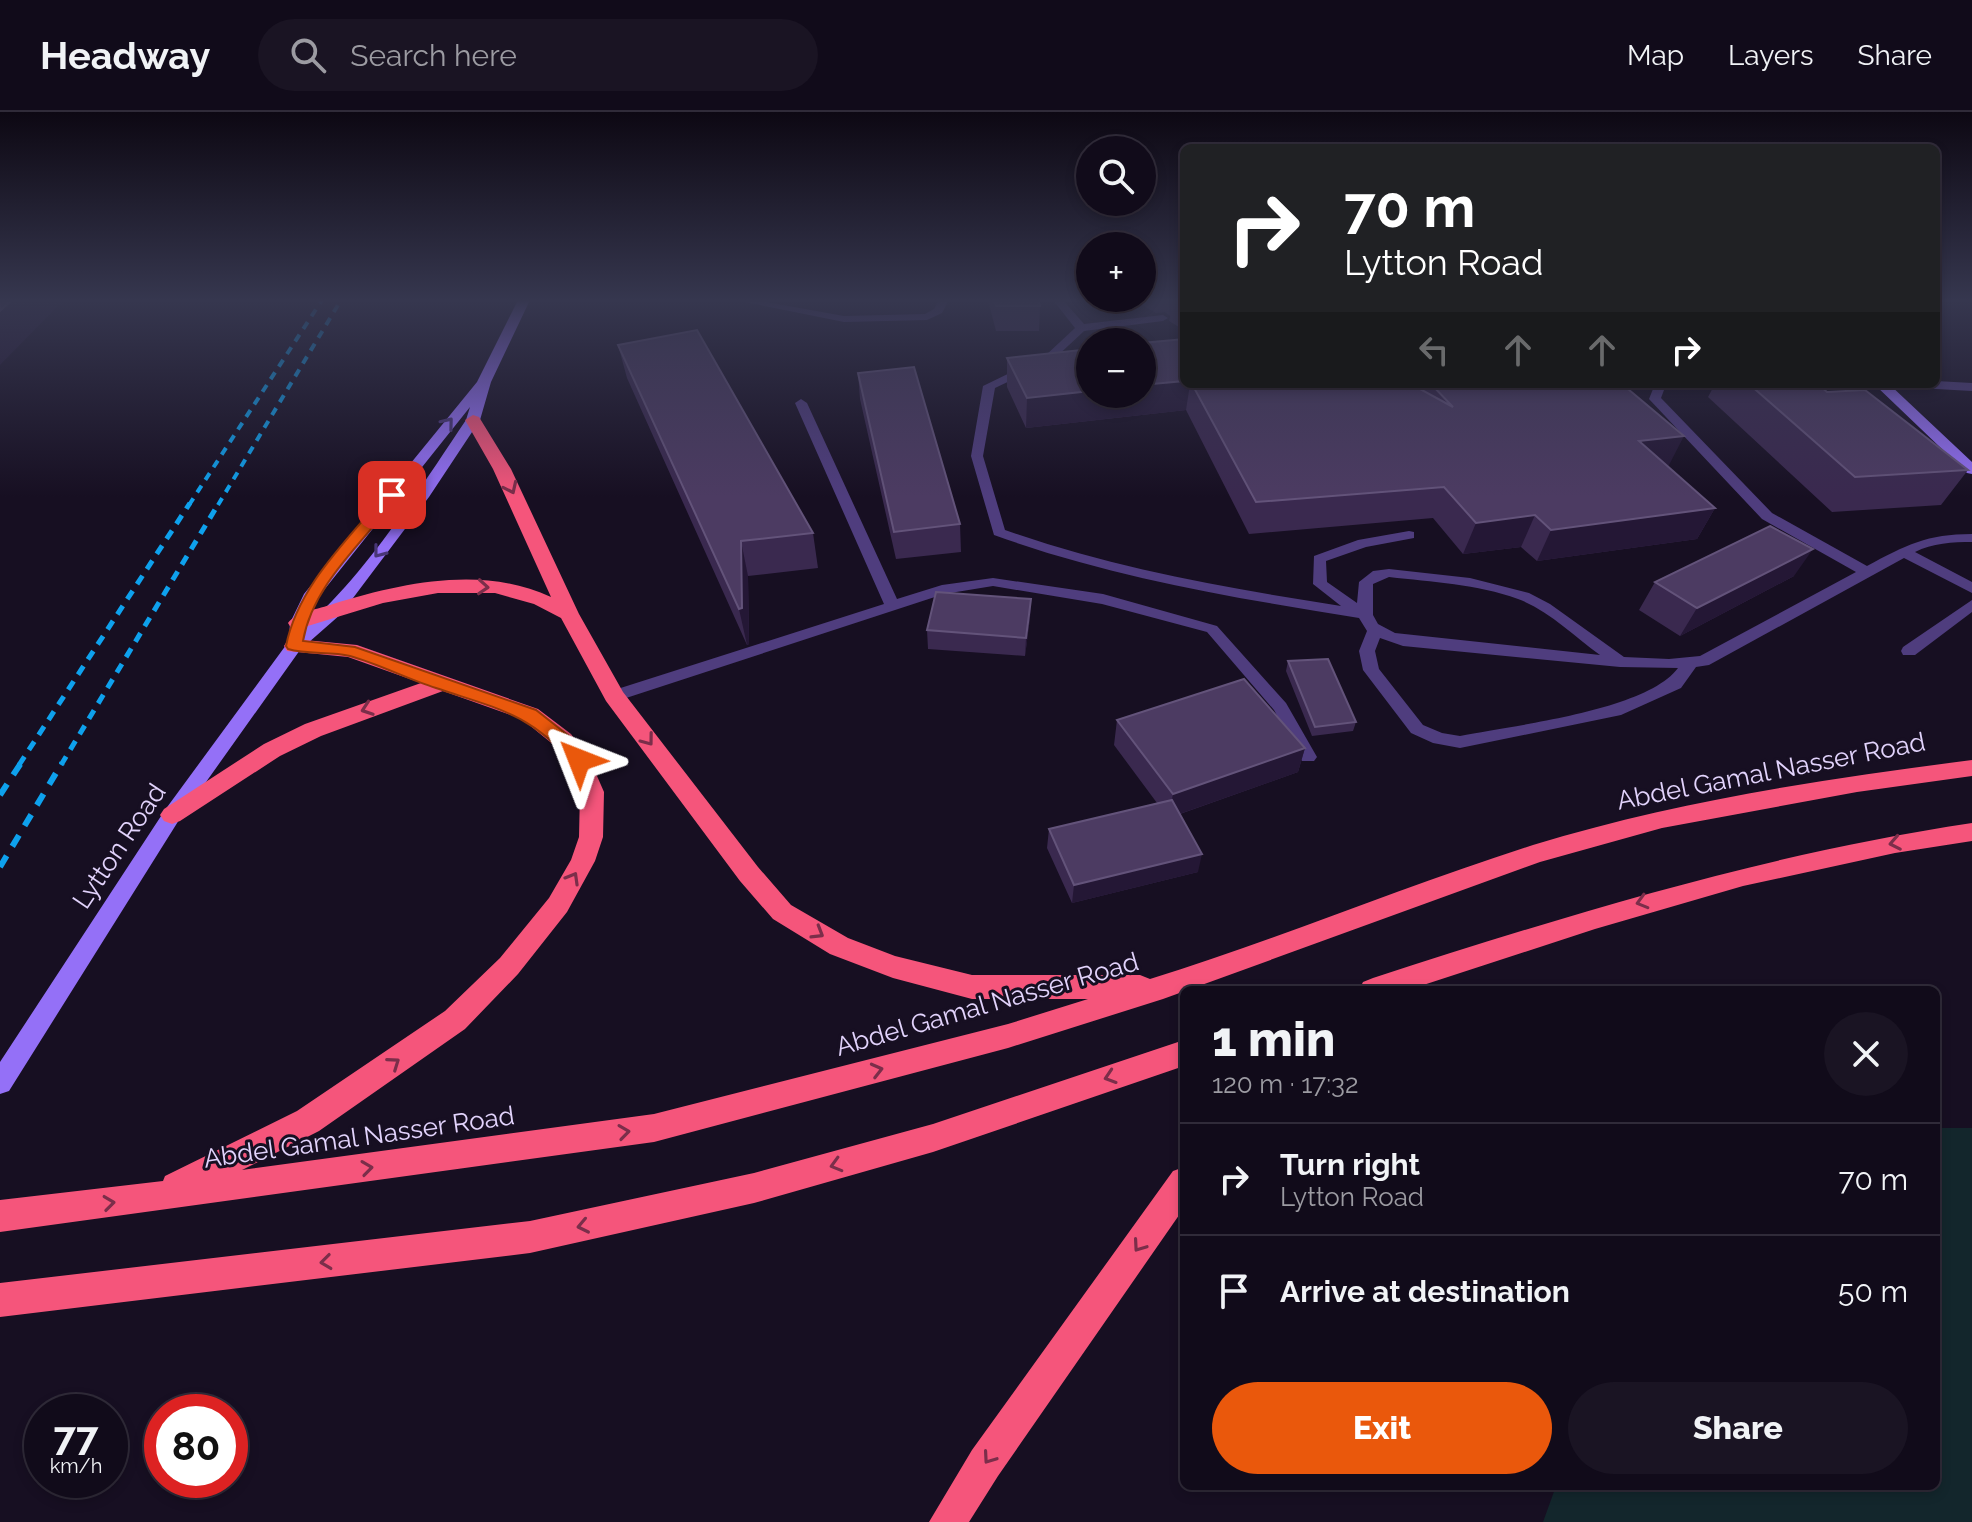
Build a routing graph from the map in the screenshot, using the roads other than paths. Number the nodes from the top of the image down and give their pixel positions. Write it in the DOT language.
graph roads {
  1 [pos="492,366"];
  2 [pos="1032,366"];
  3 [pos="484,382"];
  4 [pos="1940,385"];
  5 [pos="1972,387"];
  6 [pos="1659,388"];
  7 [pos="1885,388"];
  8 [pos="801,403"];
  9 [pos="473,420"];
  10 [pos="1972,470"];
  11 [pos="1409,535"];
  12 [pos="1972,538"];
  13 [pos="1906,553"];
  14 [pos="1869,573"];
  15 [pos="1972,588"];
  16 [pos="1972,605"];
  17 [pos="893,606"];
  18 [pos="335,610"];
  19 [pos="569,614"];
  20 [pos="1362,614"];
  21 [pos="298,623"];
  22 [pos="1375,630"];
  23 [pos="294,646"];
  24 [pos="1909,651"];
  25 [pos="1620,662"];
  26 [pos="1690,664"];
  27 [pos="441,684"];
  28 [pos="614,696"];
  29 [pos="1308,757"];
  30 [pos="1972,768"];
  31 [pos="172,815"];
  32 [pos="1972,832"];
  33 [pos="1385,986"];
  34 [pos="1163,987"];
  35 [pos="1180,1054"];
  36 [pos="0,1083"];
  37 [pos="1180,1188"];
  38 [pos="156,1197"];
  39 [pos="0,1216"];
  40 [pos="0,1300"];
  41 [pos="948,1522"];
  1 -- 3 [label="main road, Lytton Road"];
  2 -- 20 [label="lane"];
  3 -- 9 [label="main road, Lytton Road"];
  21 -- 3 [label="main road, Lytton Road, one-way"];
  4 -- 5 [label="lane"];
  6 -- 14 [label="lane"];
  7 -- 10 [label="main road"];
  8 -- 17 [label="lane"];
  9 -- 18 [label="main road, Lytton Road, one-way"];
  9 -- 19 [label="highway, one-way"];
  11 -- 20 [label="lane"];
  12 -- 13 [label="lane"];
  13 -- 14 [label="lane"];
  13 -- 15 [label="lane"];
  14 -- 26 [label="lane"];
  16 -- 24 [label="lane"];
  17 -- 28 [label="lane"];
  17 -- 29 [label="lane"];
  18 -- 19 [label="highway, one-way"];
  18 -- 21 [label="highway"];
  18 -- 23 [label="main road, Lytton Road"];
  19 -- 28 [label="highway"];
  20 -- 22 [label="lane"];
  20 -- 25 [label="lane"];
  21 -- 23 [label="main road, Lytton Road"];
  22 -- 25 [label="lane"];
  22 -- 26 [label="lane"];
  23 -- 27 [label="highway"];
  23 -- 31 [label="main road, Lytton Road"];
  25 -- 26 [label="lane"];
  27 -- 31 [label="highway, one-way"];
  38 -- 27 [label="highway, one-way"];
  28 -- 34 [label="highway, one-way"];
  30 -- 34 [label="highway, Abdel Gamal Nasser Road"];
  31 -- 36 [label="main road, Lytton Road"];
  32 -- 33 [label="highway, one-way"];
  38 -- 34 [label="highway, Abdel Gamal Nasser Road, one-way"];
  35 -- 40 [label="highway, one-way"];
  37 -- 41 [label="highway, one-way"];
  39 -- 38 [label="highway, Abdel Gamal Nasser Road, one-way"];
}
